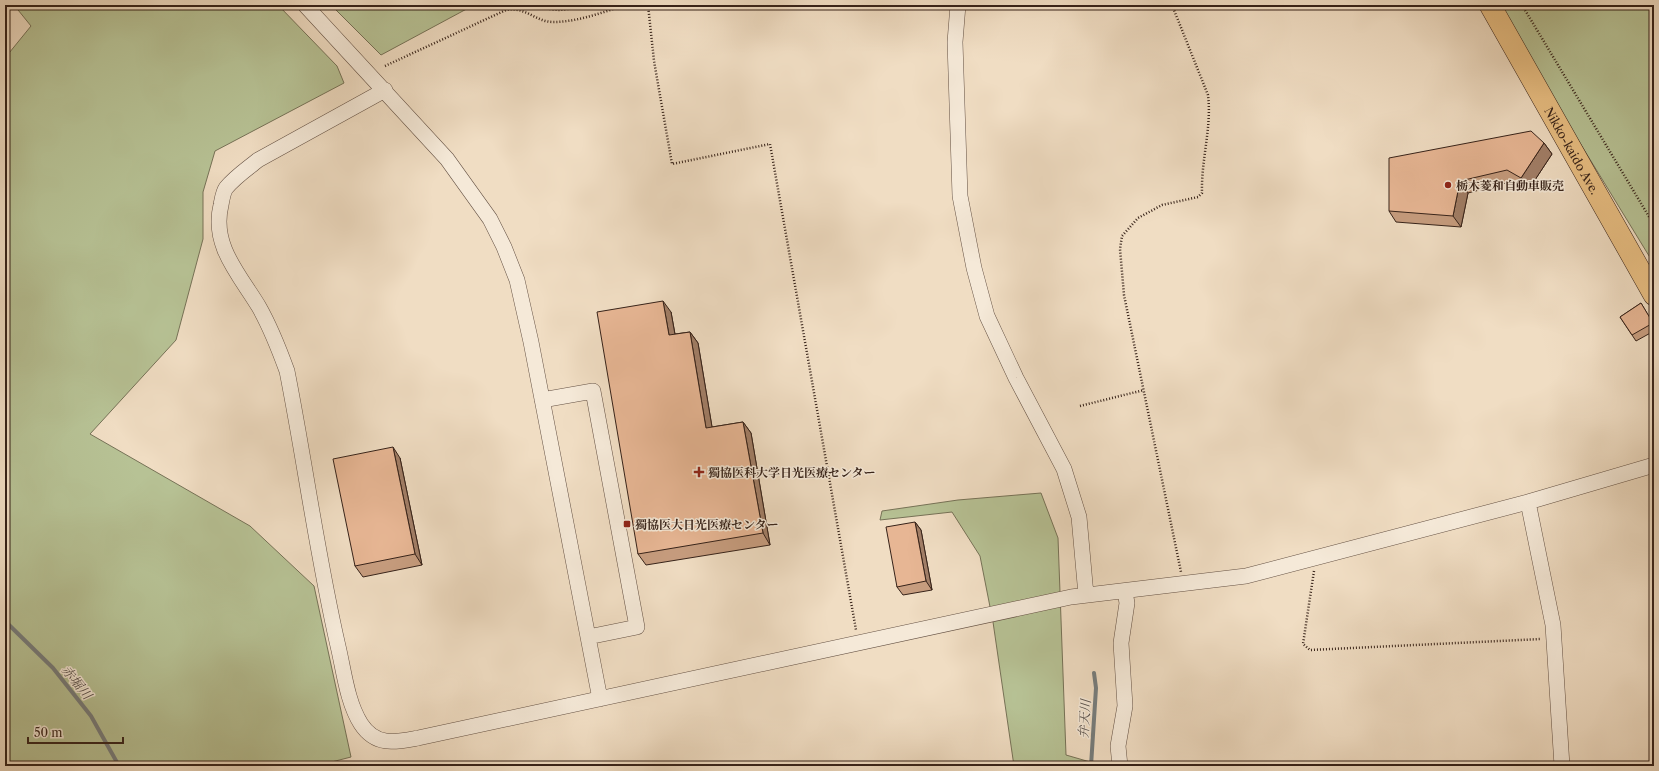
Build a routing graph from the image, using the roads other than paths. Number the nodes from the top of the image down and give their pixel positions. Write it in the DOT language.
graph roads {
  1 [pos="305,5"];
  2 [pos="958,5"];
  3 [pos="1490,5"];
  4 [pos="385,90"];
  5 [pos="1654,295"];
  6 [pos="542,400"];
  7 [pos="1654,465"];
  8 [pos="1528,502"];
  9 [pos="1125,592"];
  10 [pos="1086,595"];
  11 [pos="588,637"];
  12 [pos="600,699"];
  13 [pos="1120,766"];
  14 [pos="1562,766"];
  1 -- 4 [label="street"];
  2 -- 10 [label="street"];
  3 -- 5 [label="highway, Nikko-kaido Ave."];
  4 -- 6 [label="street"];
  4 -- 12 [label="street"];
  6 -- 11 [label="street"];
  6 -- 11 [label="street"];
  7 -- 8 [label="street"];
  8 -- 9 [label="street"];
  8 -- 14 [label="street"];
  9 -- 10 [label="street"];
  9 -- 13 [label="street"];
  10 -- 12 [label="street"];
  11 -- 12 [label="street"];
}
